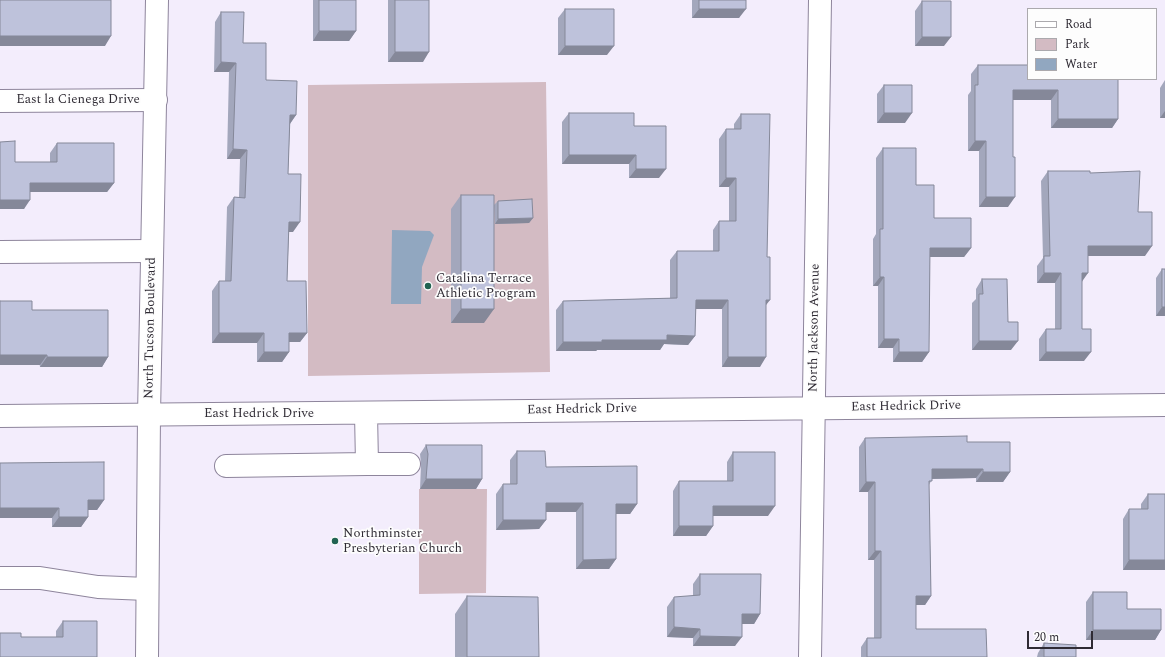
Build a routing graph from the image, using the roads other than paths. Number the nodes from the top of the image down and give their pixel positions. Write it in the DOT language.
graph roads {
  1 [pos="157,0"];
  2 [pos="820,0"];
  3 [pos="156,100"];
  4 [pos="0,101"];
  5 [pos="152,250"];
  6 [pos="0,252"];
  7 [pos="1165,405"];
  8 [pos="814,408"];
  9 [pos="366,413"];
  10 [pos="149,415"];
  11 [pos="0,416"];
  12 [pos="367,464"];
  13 [pos="409,464"];
  14 [pos="226,466"];
  15 [pos="0,578"];
  16 [pos="147,589"];
  17 [pos="146,657"];
  18 [pos="810,657"];
  1 -- 3 [label="street, North Tucson Boulevard"];
  2 -- 8 [label="street, North Jackson Avenue"];
  3 -- 4 [label="street, East la Cienega Drive"];
  3 -- 5 [label="street, North Tucson Boulevard"];
  5 -- 6 [label="street"];
  5 -- 10 [label="street, North Tucson Boulevard"];
  7 -- 8 [label="street, East Hedrick Drive"];
  8 -- 9 [label="street, East Hedrick Drive"];
  8 -- 18 [label="street, North Jackson Avenue"];
  9 -- 10 [label="street, East Hedrick Drive"];
  9 -- 12 [label="street"];
  10 -- 11 [label="street, East Hedrick Drive"];
  10 -- 16 [label="street, North Tucson Boulevard"];
  12 -- 13 [label="street"];
  12 -- 14 [label="street"];
  15 -- 16 [label="street"];
  16 -- 17 [label="street, North Tucson Boulevard"];
}
